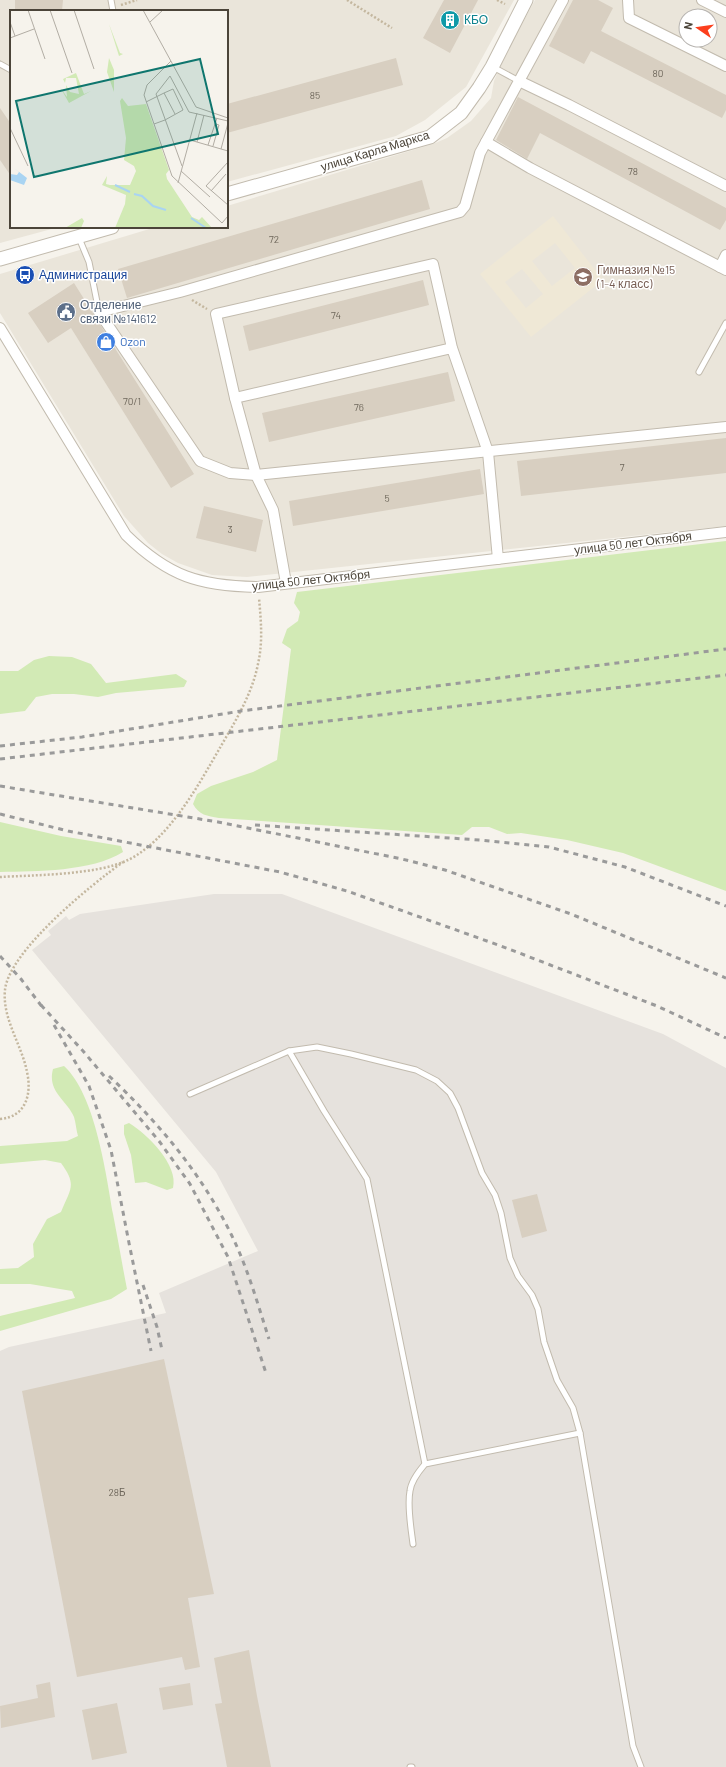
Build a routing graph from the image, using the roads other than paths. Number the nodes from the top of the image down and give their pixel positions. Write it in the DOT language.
graph roads {
  1 [pos="111,0"];
  2 [pos="526,0"];
  3 [pos="563,0"];
  4 [pos="628,0"];
  5 [pos="702,0"];
  6 [pos="113,9"];
  7 [pos="726,12"];
  8 [pos="0,64"];
  9 [pos="726,66"];
  10 [pos="492,67"];
  11 [pos="10,69"];
  12 [pos="519,81"];
  13 [pos="486,142"];
  14 [pos="726,186"];
  15 [pos="228,194"];
  16 [pos="108,228"];
  17 [pos="78,237"];
  18 [pos="726,255"];
  19 [pos="0,259"];
  20 [pos="723,268"];
  21 [pos="99,312"];
  22 [pos="726,323"];
  23 [pos="0,328"];
  24 [pos="452,348"];
  25 [pos="699,372"];
  26 [pos="235,398"];
  27 [pos="726,427"];
  28 [pos="488,452"];
  29 [pos="256,475"];
  30 [pos="726,532"];
  31 [pos="498,559"];
  32 [pos="286,582"];
  33 [pos="289,1050"];
  34 [pos="190,1094"];
  35 [pos="580,1433"];
  36 [pos="425,1464"];
  37 [pos="413,1544"];
  38 [pos="641,1767"];
  1 -- 6 [label="lane"];
  2 -- 10 [label="street, улица Карла Маркса"];
  3 -- 12 [label="street"];
  4 -- 9 [label="street"];
  5 -- 7 [label="street"];
  8 -- 11 [label="lane"];
  10 -- 12 [label="lane"];
  10 -- 15 [label="street, улица Карла Маркса"];
  12 -- 13 [label="street"];
  12 -- 14 [label="street"];
  13 -- 20 [label="street"];
  13 -- 21 [label="street"];
  16 -- 17 [label="street"];
  17 -- 19 [label="street"];
  17 -- 21 [label="lane"];
  18 -- 20 [label="street"];
  21 -- 29 [label="street"];
  22 -- 25 [label="lane"];
  23 -- 32 [label="street, улица 50 лет Октября"];
  24 -- 26 [label="street"];
  24 -- 26 [label="street"];
  24 -- 28 [label="street"];
  26 -- 29 [label="street"];
  27 -- 28 [label="street"];
  28 -- 29 [label="street"];
  28 -- 31 [label="street"];
  29 -- 32 [label="street"];
  30 -- 31 [label="street, улица 50 лет Октября"];
  31 -- 32 [label="street, улица 50 лет Октября"];
  33 -- 34 [label="lane"];
  33 -- 35 [label="lane"];
  33 -- 36 [label="lane"];
  35 -- 36 [label="lane"];
  35 -- 38 [label="lane"];
  36 -- 37 [label="lane"];
}
